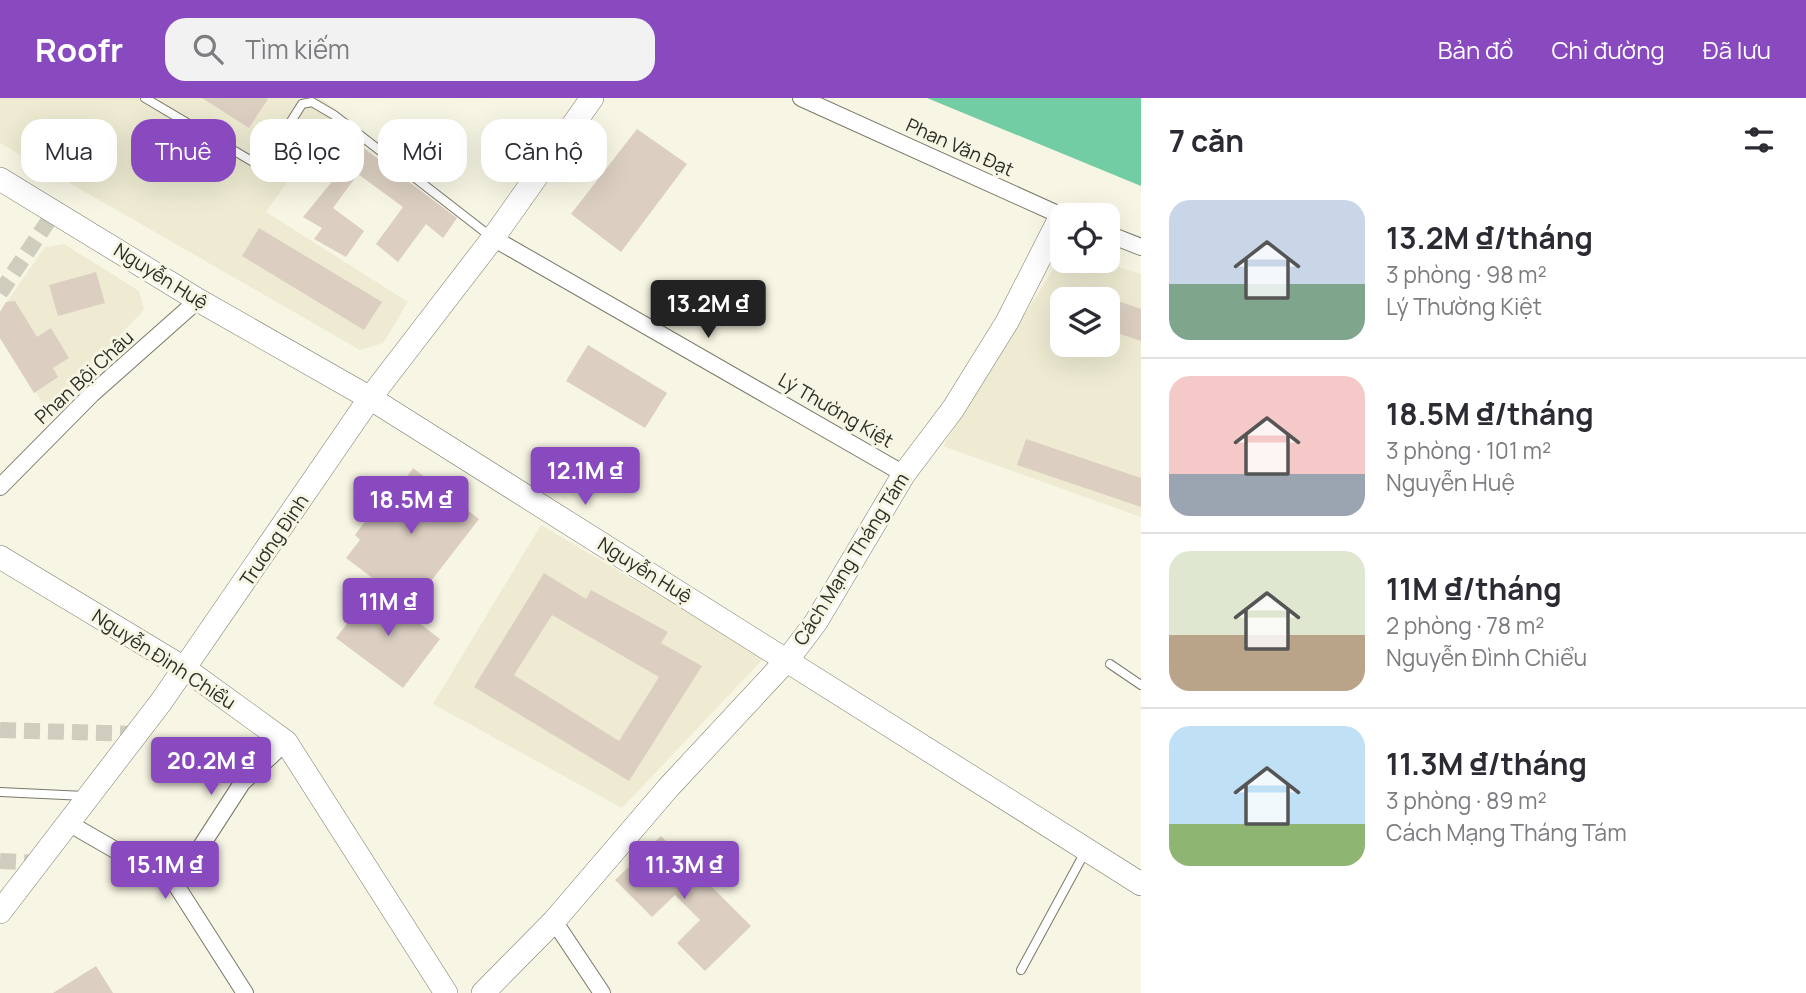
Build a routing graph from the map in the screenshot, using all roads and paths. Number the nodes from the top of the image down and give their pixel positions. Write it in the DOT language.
graph roads {
  1 [pos="145,98"];
  2 [pos="592,98"];
  3 [pos="802,98"];
  4 [pos="0,179"];
  5 [pos="1050,211"];
  6 [pos="493,238"];
  7 [pos="1050,238"];
  8 [pos="1120,239"];
  9 [pos="1141,247"];
  10 [pos="198,299"];
  11 [pos="370,398"];
  12 [pos="904,474"];
  13 [pos="0,487"];
  14 [pos="0,557"];
  15 [pos="788,659"];
  16 [pos="1110,664"];
  17 [pos="184,668"];
  18 [pos="1141,685"];
  19 [pos="286,742"];
  20 [pos="0,792"];
  21 [pos="91,796"];
  22 [pos="70,824"];
  23 [pos="1087,850"];
  24 [pos="1141,884"];
  25 [pos="176,885"];
  26 [pos="0,912"];
  27 [pos="554,921"];
  28 [pos="1021,970"];
  29 [pos="244,993"];
  30 [pos="446,993"];
  31 [pos="483,993"];
  32 [pos="602,993"];
  1 -- 6 [label="lane"];
  2 -- 6 [label="street, Trương Định"];
  3 -- 5 [label="street, Phan Văn Đạt"];
  4 -- 10 [label="street, Nguyễn Huệ"];
  6 -- 11 [label="street, Trương Định"];
  6 -- 12 [label="street, Lý Thường Kiệt"];
  7 -- 12 [label="street, Cách Mạng Tháng Tám"];
  8 -- 9 [label="street"];
  10 -- 11 [label="street, Nguyễn Huệ"];
  10 -- 13 [label="street, Phan Bội Châu"];
  11 -- 15 [label="street, Nguyễn Huệ"];
  11 -- 17 [label="street, Trương Định"];
  12 -- 15 [label="street, Cách Mạng Tháng Tám"];
  14 -- 17 [label="street, Nguyễn Đình Chiểu"];
  15 -- 23 [label="street, Nguyễn Huệ"];
  15 -- 27 [label="street, Cách Mạng Tháng Tám"];
  16 -- 18 [label="lane"];
  17 -- 19 [label="street, Nguyễn Đình Chiểu"];
  17 -- 21 [label="street, Trương Định"];
  19 -- 25 [label="street"];
  19 -- 30 [label="street, Nguyễn Đình Chiểu"];
  20 -- 21 [label="lane"];
  21 -- 22 [label="street, Trương Định"];
  22 -- 25 [label="street"];
  22 -- 26 [label="street, Trương Định"];
  23 -- 24 [label="street, Nguyễn Huệ"];
  23 -- 28 [label="lane"];
  25 -- 29 [label="street"];
  27 -- 31 [label="street, Cách Mạng Tháng Tám"];
  27 -- 32 [label="street"];
}
